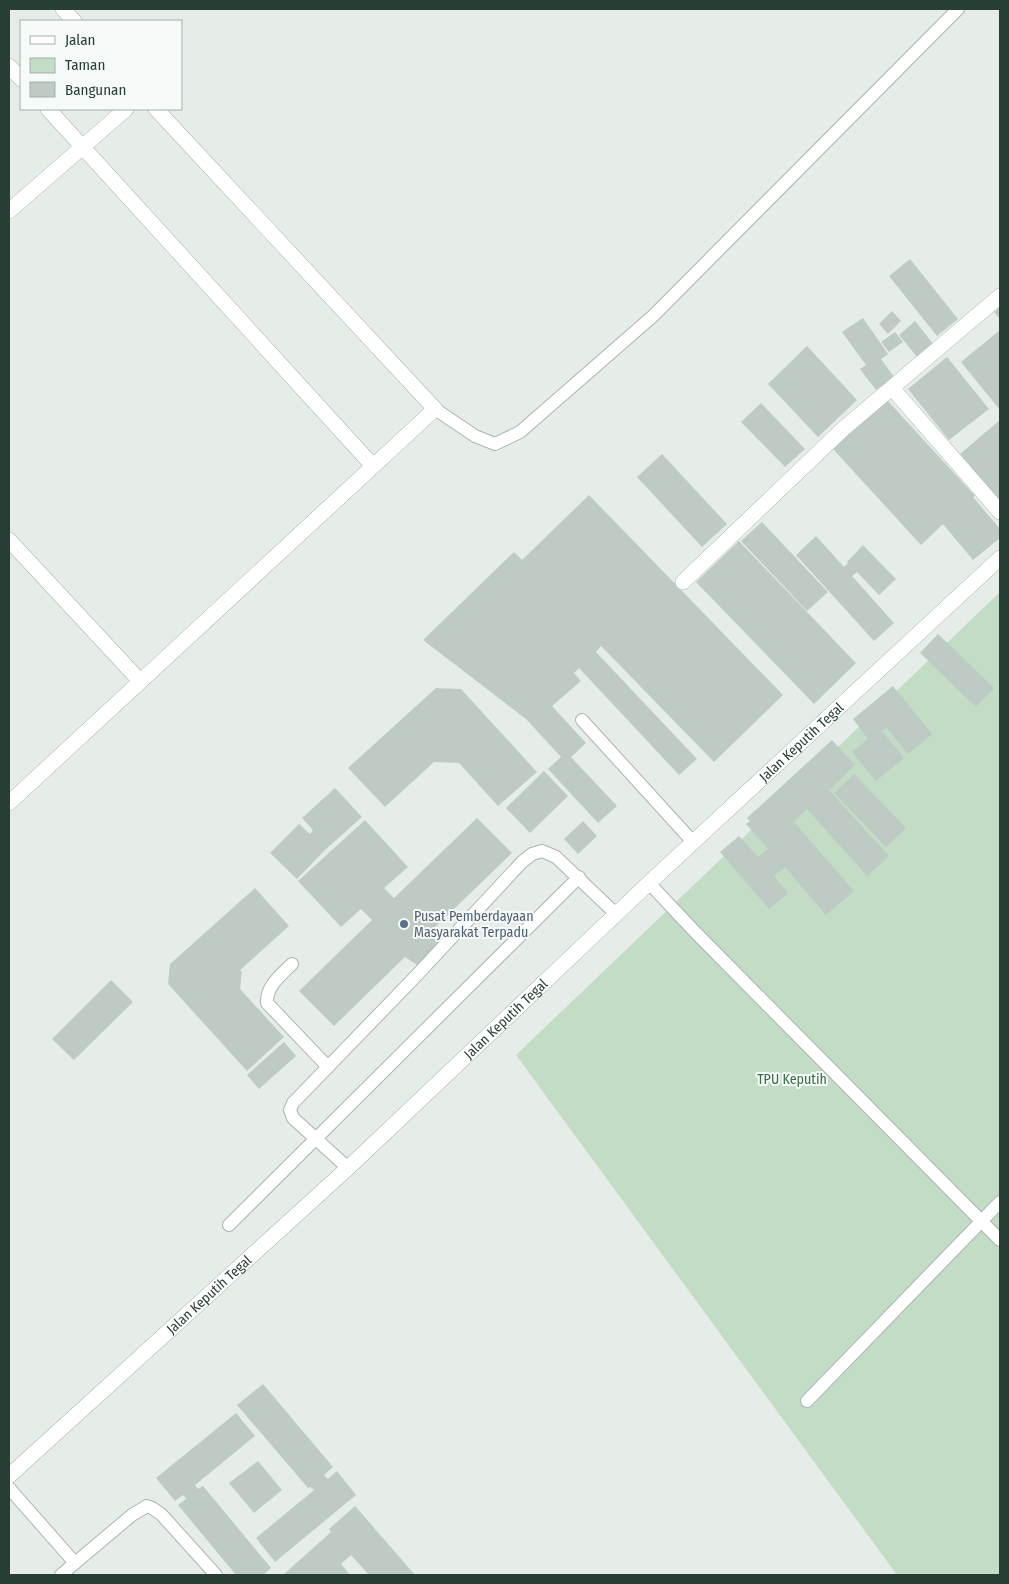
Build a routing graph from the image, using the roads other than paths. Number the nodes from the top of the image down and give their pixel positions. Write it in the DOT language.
graph roads {
  1 [pos="63,9"];
  2 [pos="958,9"];
  3 [pos="73,20"];
  4 [pos="9,66"];
  5 [pos="20,78"];
  6 [pos="49,110"];
  7 [pos="125,110"];
  8 [pos="157,110"];
  9 [pos="84,148"];
  10 [pos="9,212"];
  11 [pos="1000,296"];
  12 [pos="892,388"];
  13 [pos="434,409"];
  14 [pos="373,466"];
  15 [pos="1000,512"];
  16 [pos="9,540"];
  17 [pos="1000,558"];
  18 [pos="682,582"];
  19 [pos="140,681"];
  20 [pos="582,720"];
  21 [pos="9,803"];
  22 [pos="693,842"];
  23 [pos="579,877"];
  24 [pos="649,883"];
  25 [pos="616,914"];
  26 [pos="292,964"];
  27 [pos="328,1067"];
  28 [pos="316,1139"];
  29 [pos="348,1168"];
  30 [pos="1000,1202"];
  31 [pos="982,1221"];
  32 [pos="230,1225"];
  33 [pos="1000,1240"];
  34 [pos="807,1400"];
  35 [pos="9,1476"];
  36 [pos="9,1488"];
  37 [pos="75,1563"];
  38 [pos="61,1575"];
  39 [pos="216,1575"];
  1 -- 3 [label="street"];
  2 -- 13 [label="lane"];
  4 -- 5 [label="street"];
  6 -- 9 [label="street"];
  7 -- 9 [label="street"];
  8 -- 13 [label="street"];
  9 -- 10 [label="street"];
  9 -- 14 [label="street"];
  11 -- 12 [label="street"];
  12 -- 15 [label="street"];
  12 -- 18 [label="street"];
  13 -- 14 [label="street"];
  14 -- 19 [label="street"];
  16 -- 19 [label="street"];
  17 -- 22 [label="street, Jalan Keputih Tegal"];
  19 -- 21 [label="street"];
  20 -- 22 [label="lane"];
  22 -- 24 [label="street, Jalan Keputih Tegal"];
  23 -- 25 [label="lane"];
  23 -- 27 [label="lane"];
  23 -- 28 [label="lane"];
  24 -- 25 [label="street, Jalan Keputih Tegal"];
  24 -- 31 [label="lane"];
  25 -- 29 [label="street, Jalan Keputih Tegal"];
  26 -- 27 [label="lane"];
  27 -- 28 [label="lane"];
  28 -- 29 [label="lane"];
  28 -- 32 [label="lane"];
  29 -- 35 [label="street, Jalan Keputih Tegal"];
  30 -- 31 [label="lane"];
  31 -- 33 [label="lane"];
  31 -- 34 [label="lane"];
  36 -- 37 [label="lane"];
  37 -- 38 [label="lane"];
  37 -- 39 [label="lane"];
}
